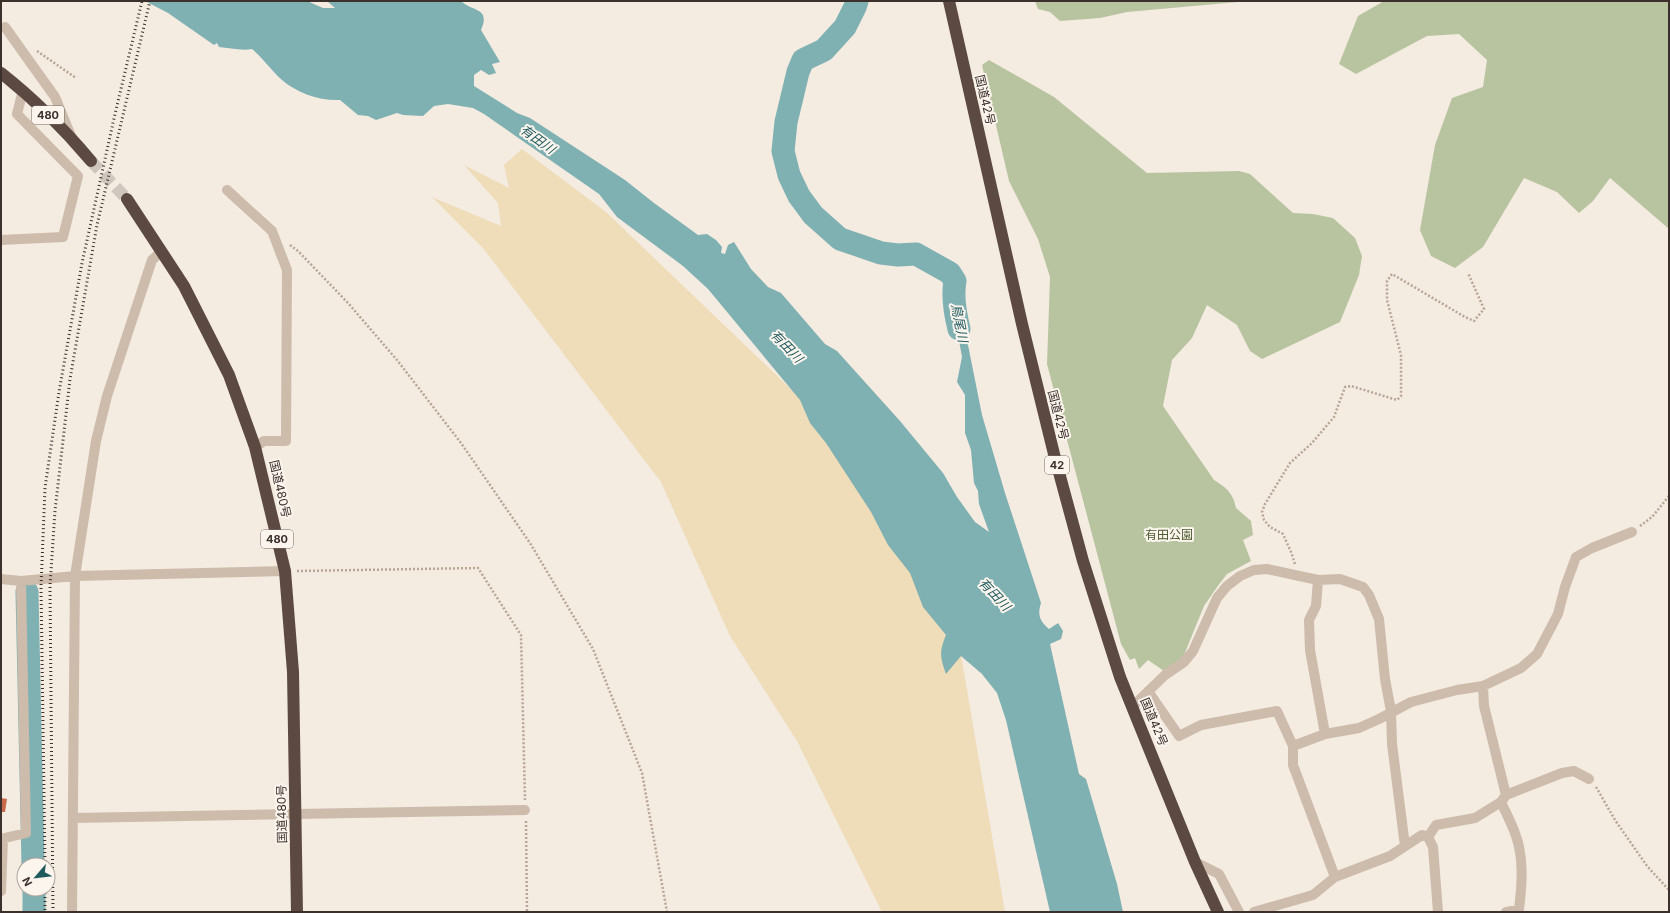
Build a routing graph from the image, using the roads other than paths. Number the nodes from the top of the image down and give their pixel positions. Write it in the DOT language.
graph roads {
  1 [pos="949,1"];
  2 [pos="5,27"];
  3 [pos="1,73"];
  4 [pos="23,90"];
  5 [pos="72,138"];
  6 [pos="91,161"];
  7 [pos="227,190"];
  8 [pos="127,199"];
  9 [pos="1,240"];
  10 [pos="162,251"];
  11 [pos="255,447"];
  12 [pos="1632,532"];
  13 [pos="285,571"];
  14 [pos="75,576"];
  15 [pos="1,579"];
  16 [pos="1318,580"];
  17 [pos="20,581"];
  18 [pos="1483,686"];
  19 [pos="1148,691"];
  20 [pos="1132,707"];
  21 [pos="1391,711"];
  22 [pos="1325,734"];
  23 [pos="1293,746"];
  24 [pos="1589,780"];
  25 [pos="1503,798"];
  26 [pos="526,810"];
  27 [pos="296,814"];
  28 [pos="73,818"];
  29 [pos="1428,837"];
  30 [pos="2,839"];
  31 [pos="1405,846"];
  32 [pos="1196,862"];
  33 [pos="1335,877"];
  34 [pos="1,891"];
  35 [pos="72,912"];
  36 [pos="297,912"];
  37 [pos="1218,912"];
  38 [pos="1239,912"];
  39 [pos="1254,912"];
  40 [pos="1438,912"];
  41 [pos="1506,912"];
  1 -- 20 [label="highway, 国道42号 / 42"];
  2 -- 5 [label="street"];
  3 -- 4 [label="highway, 480"];
  4 -- 5 [label="highway, 480"];
  4 -- 9 [label="street"];
  5 -- 6 [label="highway, 480"];
  7 -- 11 [label="street"];
  8 -- 10 [label="highway, 国道480号 / 480"];
  10 -- 11 [label="highway, 国道480号 / 480"];
  10 -- 14 [label="street"];
  11 -- 13 [label="highway, 国道480号 / 480"];
  12 -- 18 [label="street"];
  13 -- 14 [label="street"];
  13 -- 27 [label="highway, 国道480号 / 480"];
  14 -- 17 [label="street"];
  14 -- 28 [label="street"];
  15 -- 17 [label="street"];
  16 -- 19 [label="street"];
  16 -- 21 [label="street"];
  16 -- 22 [label="street"];
  17 -- 30 [label="street"];
  18 -- 21 [label="street"];
  18 -- 25 [label="street"];
  19 -- 20 [label="street"];
  19 -- 23 [label="street"];
  20 -- 32 [label="highway, 国道42号 / 42"];
  21 -- 22 [label="street"];
  21 -- 31 [label="street"];
  22 -- 23 [label="street"];
  23 -- 33 [label="street"];
  24 -- 25 [label="street"];
  25 -- 29 [label="street"];
  25 -- 41 [label="street"];
  26 -- 27 [label="street"];
  27 -- 28 [label="street"];
  27 -- 36 [label="highway, 国道480号 / 480"];
  28 -- 35 [label="street"];
  29 -- 31 [label="street"];
  29 -- 40 [label="street"];
  30 -- 34 [label="street"];
  31 -- 33 [label="street"];
  32 -- 37 [label="highway, 国道42号 / 42"];
  32 -- 38 [label="street"];
  33 -- 39 [label="street"];
}
